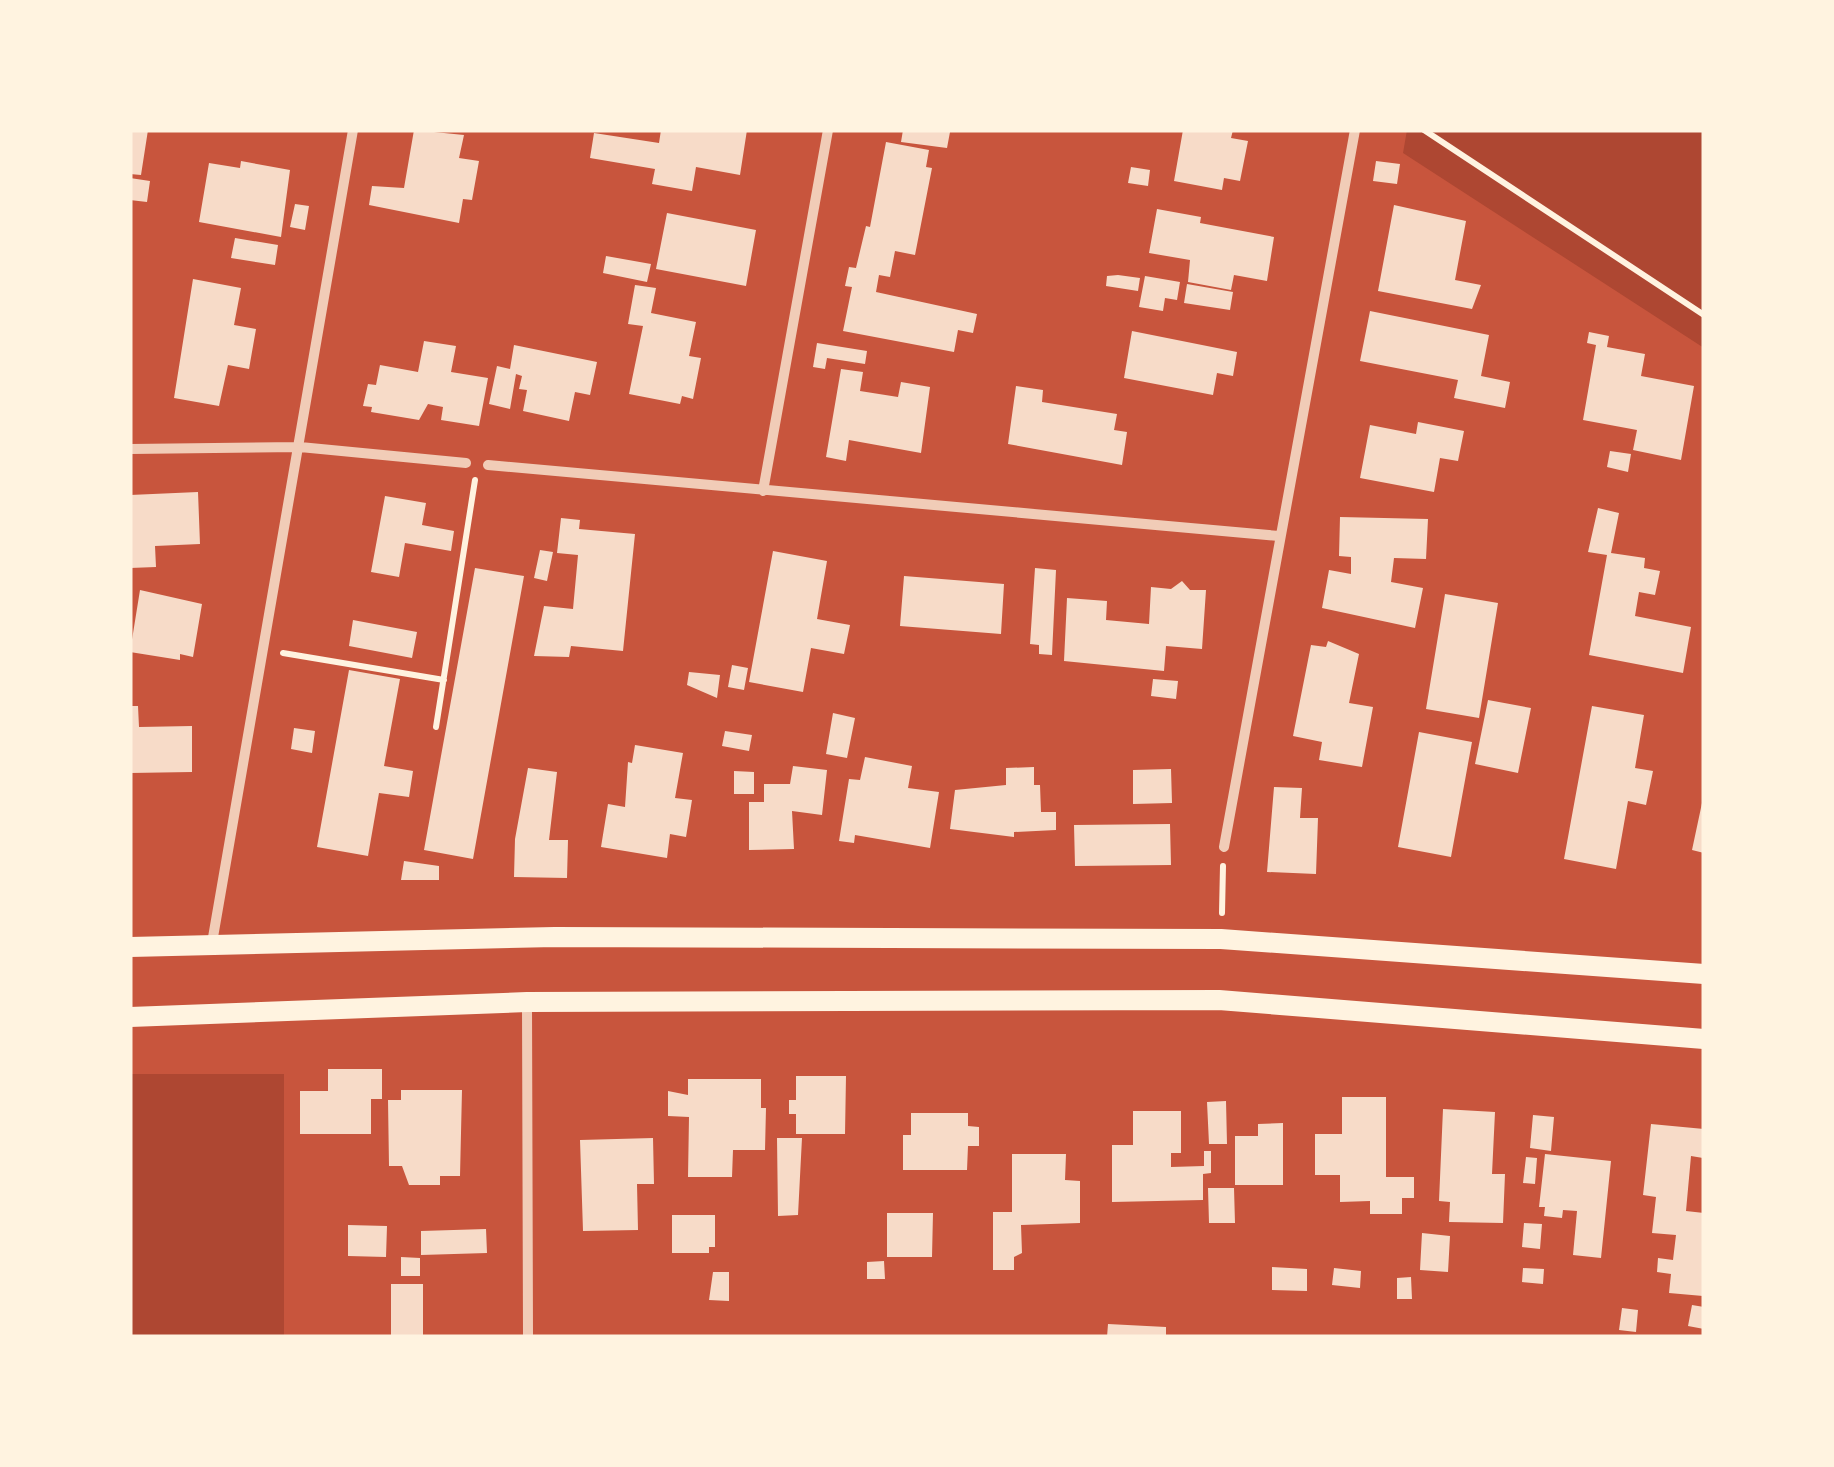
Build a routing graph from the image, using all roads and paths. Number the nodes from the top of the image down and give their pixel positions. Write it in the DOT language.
graph roads {
  1 [pos="353,130"];
  2 [pos="828,130"];
  3 [pos="1354,130"];
  4 [pos="1429,131"];
  5 [pos="1704,315"];
  6 [pos="300,447"];
  7 [pos="130,449"];
  8 [pos="477,464"];
  9 [pos="764,491"];
  10 [pos="1279,536"];
  11 [pos="266,650"];
  12 [pos="444,680"];
  13 [pos="436,728"];
  14 [pos="1224,847"];
  15 [pos="1221,940"];
  16 [pos="212,943"];
  17 [pos="130,947"];
  18 [pos="1704,974"];
  19 [pos="527,1002"];
  20 [pos="130,1016"];
  21 [pos="1704,1039"];
  22 [pos="528,1337"];
  1 -- 6 [label="street"];
  2 -- 9 [label="street"];
  3 -- 10 [label="street"];
  4 -- 5 [label="path"];
  6 -- 7 [label="street"];
  6 -- 8 [label="street"];
  6 -- 11 [label="street"];
  8 -- 9 [label="street"];
  8 -- 12 [label="path"];
  9 -- 10 [label="street"];
  10 -- 14 [label="street"];
  11 -- 12 [label="path"];
  11 -- 16 [label="street"];
  12 -- 13 [label="path"];
  14 -- 15 [label="path"];
  15 -- 16 [label="main road"];
  15 -- 18 [label="main road"];
  16 -- 17 [label="main road"];
  19 -- 20 [label="main road"];
  19 -- 21 [label="main road"];
  19 -- 22 [label="street"];
}
